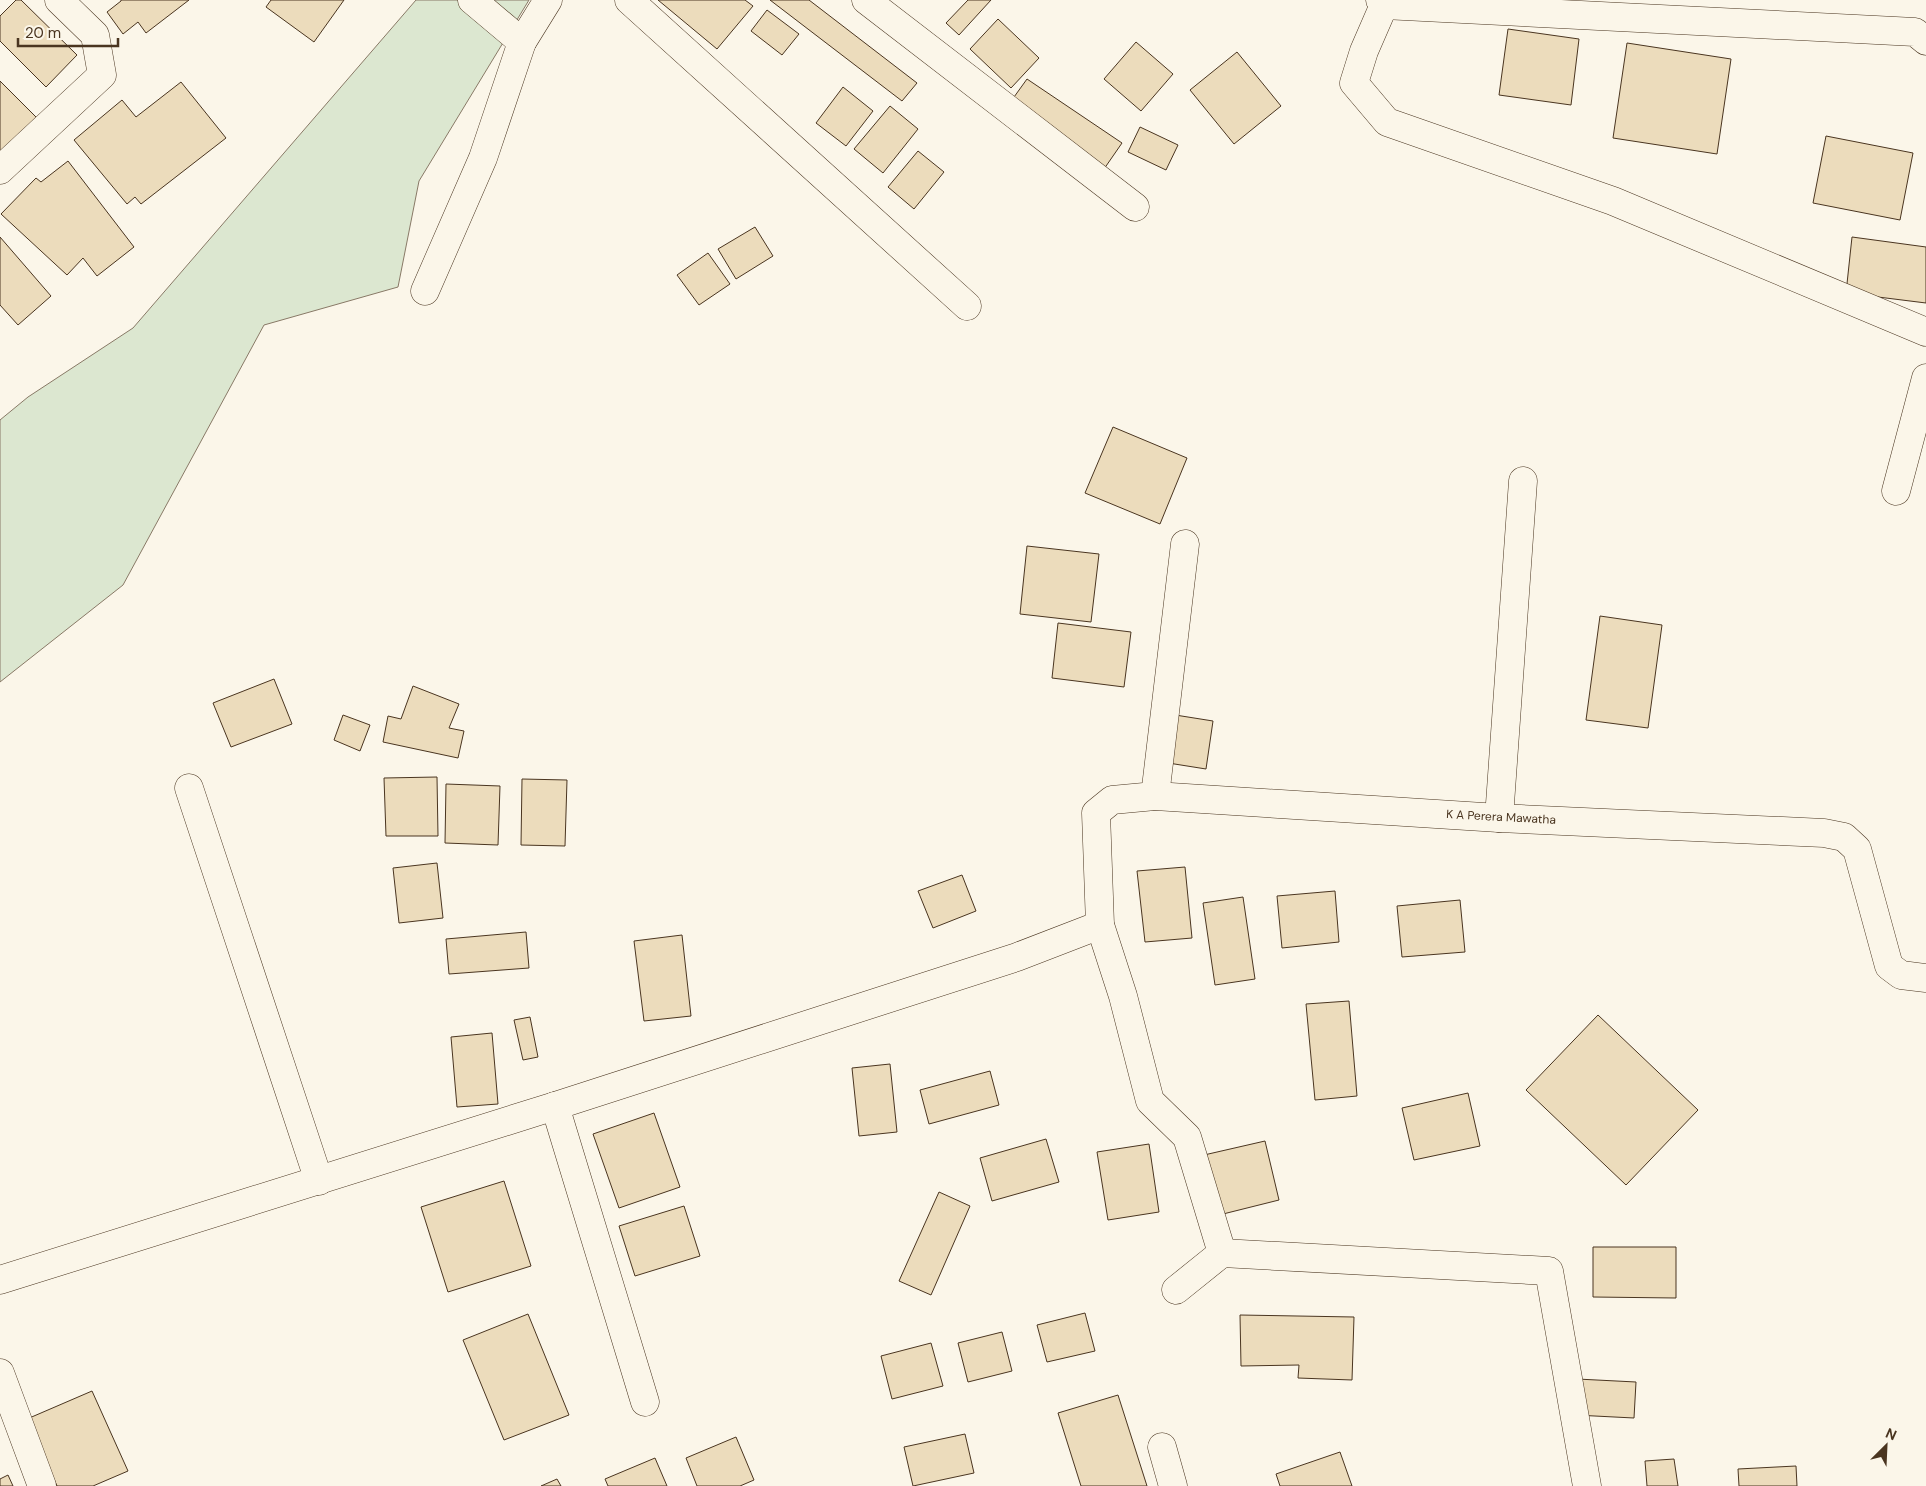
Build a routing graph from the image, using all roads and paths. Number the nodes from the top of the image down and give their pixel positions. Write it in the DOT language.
graph roads {
  1 [pos="60,0"];
  2 [pos="472,0"];
  3 [pos="548,0"];
  4 [pos="629,0"];
  5 [pos="866,0"];
  6 [pos="1382,3"];
  7 [pos="1926,40"];
  8 [pos="522,42"];
  9 [pos="0,170"];
  10 [pos="1135,207"];
  11 [pos="425,291"];
  12 [pos="968,306"];
  13 [pos="1926,332"];
  14 [pos="1926,378"];
  15 [pos="1523,482"];
  16 [pos="1896,491"];
  17 [pos="1185,544"];
  18 [pos="189,788"];
  19 [pos="1155,796"];
  20 [pos="1499,818"];
  21 [pos="1100,925"];
  22 [pos="1926,978"];
  23 [pos="555,1106"];
  24 [pos="319,1181"];
  25 [pos="1222,1253"];
  26 [pos="0,1280"];
  27 [pos="1176,1290"];
  28 [pos="0,1373"];
  29 [pos="645,1402"];
  30 [pos="1162,1447"];
  31 [pos="42,1486"];
  32 [pos="1173,1486"];
  33 [pos="1587,1486"];
  1 -- 9 [label="street"];
  2 -- 8 [label="street"];
  3 -- 8 [label="street"];
  4 -- 12 [label="street"];
  5 -- 10 [label="street"];
  6 -- 7 [label="street"];
  6 -- 13 [label="street"];
  8 -- 11 [label="street"];
  14 -- 16 [label="street"];
  15 -- 20 [label="street"];
  17 -- 19 [label="street"];
  18 -- 24 [label="street"];
  19 -- 20 [label="street, K A Perera Mawatha"];
  19 -- 21 [label="street, K A Perera Mawatha"];
  20 -- 22 [label="street, K A Perera Mawatha"];
  21 -- 23 [label="street"];
  21 -- 25 [label="street"];
  23 -- 24 [label="street"];
  23 -- 29 [label="street"];
  24 -- 26 [label="street"];
  25 -- 27 [label="street"];
  25 -- 33 [label="street"];
  28 -- 31 [label="street"];
  30 -- 32 [label="street"];
}
